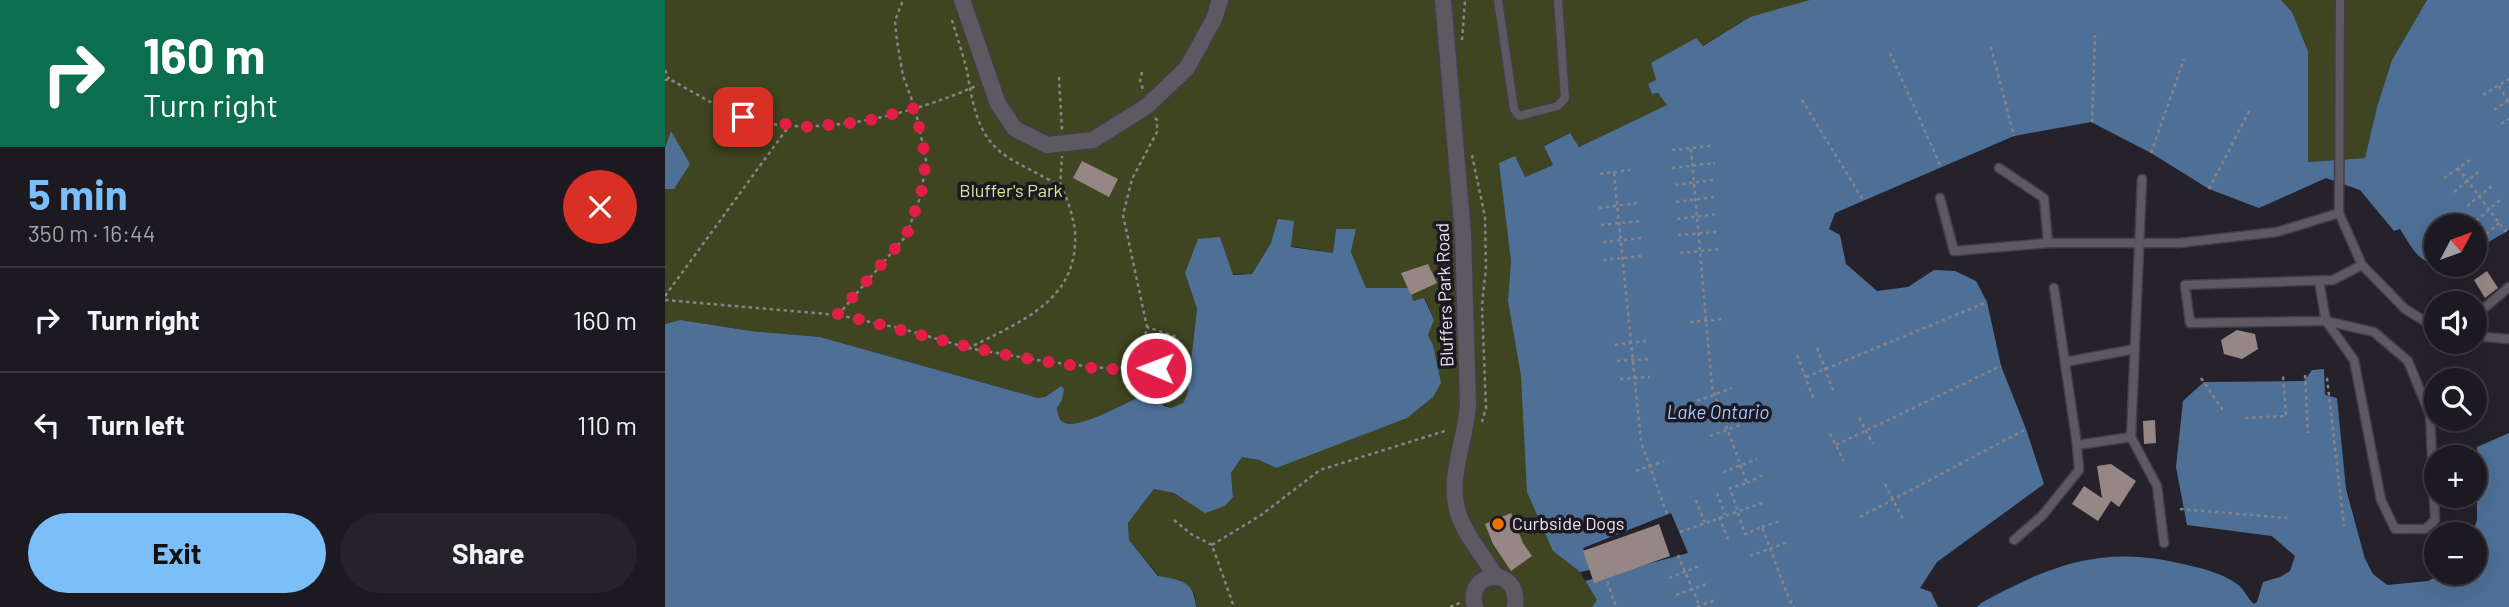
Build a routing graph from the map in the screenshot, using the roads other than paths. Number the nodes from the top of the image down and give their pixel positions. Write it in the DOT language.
graph roads {
  1 [pos="962,0"];
  2 [pos="1220,0"];
  3 [pos="1443,0"];
  4 [pos="1499,0"];
  5 [pos="1557,0"];
  6 [pos="2340,0"];
  7 [pos="1999,169"];
  8 [pos="2141,179"];
  9 [pos="1940,198"];
  10 [pos="2340,213"];
  11 [pos="2048,243"];
  12 [pos="2139,243"];
  13 [pos="2362,265"];
  14 [pos="2319,281"];
  15 [pos="2509,287"];
  16 [pos="2054,288"];
  17 [pos="2487,306"];
  18 [pos="2326,321"];
  19 [pos="2424,321"];
  20 [pos="2487,337"];
  21 [pos="2509,340"];
  22 [pos="2135,349"];
  23 [pos="2065,362"];
  24 [pos="2131,437"];
  25 [pos="2077,445"];
  26 [pos="2014,540"];
  27 [pos="2164,543"];
  28 [pos="1495,576"];
  29 [pos="1475,607"];
  30 [pos="1515,607"];
  1 -- 2 [label="street"];
  3 -- 28 [label="street, Bluffers Park Road"];
  4 -- 5 [label="lane"];
  6 -- 10 [label="lane"];
  7 -- 11 [label="lane"];
  8 -- 12 [label="lane"];
  9 -- 11 [label="lane"];
  10 -- 12 [label="lane"];
  10 -- 13 [label="lane"];
  11 -- 12 [label="lane"];
  12 -- 22 [label="lane"];
  13 -- 14 [label="lane"];
  13 -- 19 [label="lane"];
  14 -- 18 [label="lane"];
  14 -- 18 [label="lane"];
  15 -- 17 [label="lane"];
  16 -- 23 [label="lane"];
  18 -- 18 [label="lane"];
  20 -- 21 [label="lane"];
  22 -- 23 [label="lane"];
  22 -- 24 [label="lane"];
  23 -- 25 [label="lane"];
  24 -- 25 [label="lane"];
  24 -- 27 [label="lane"];
  25 -- 26 [label="lane"];
  28 -- 29 [label="street"];
  28 -- 30 [label="street, Bluffers Park Road"];
}
